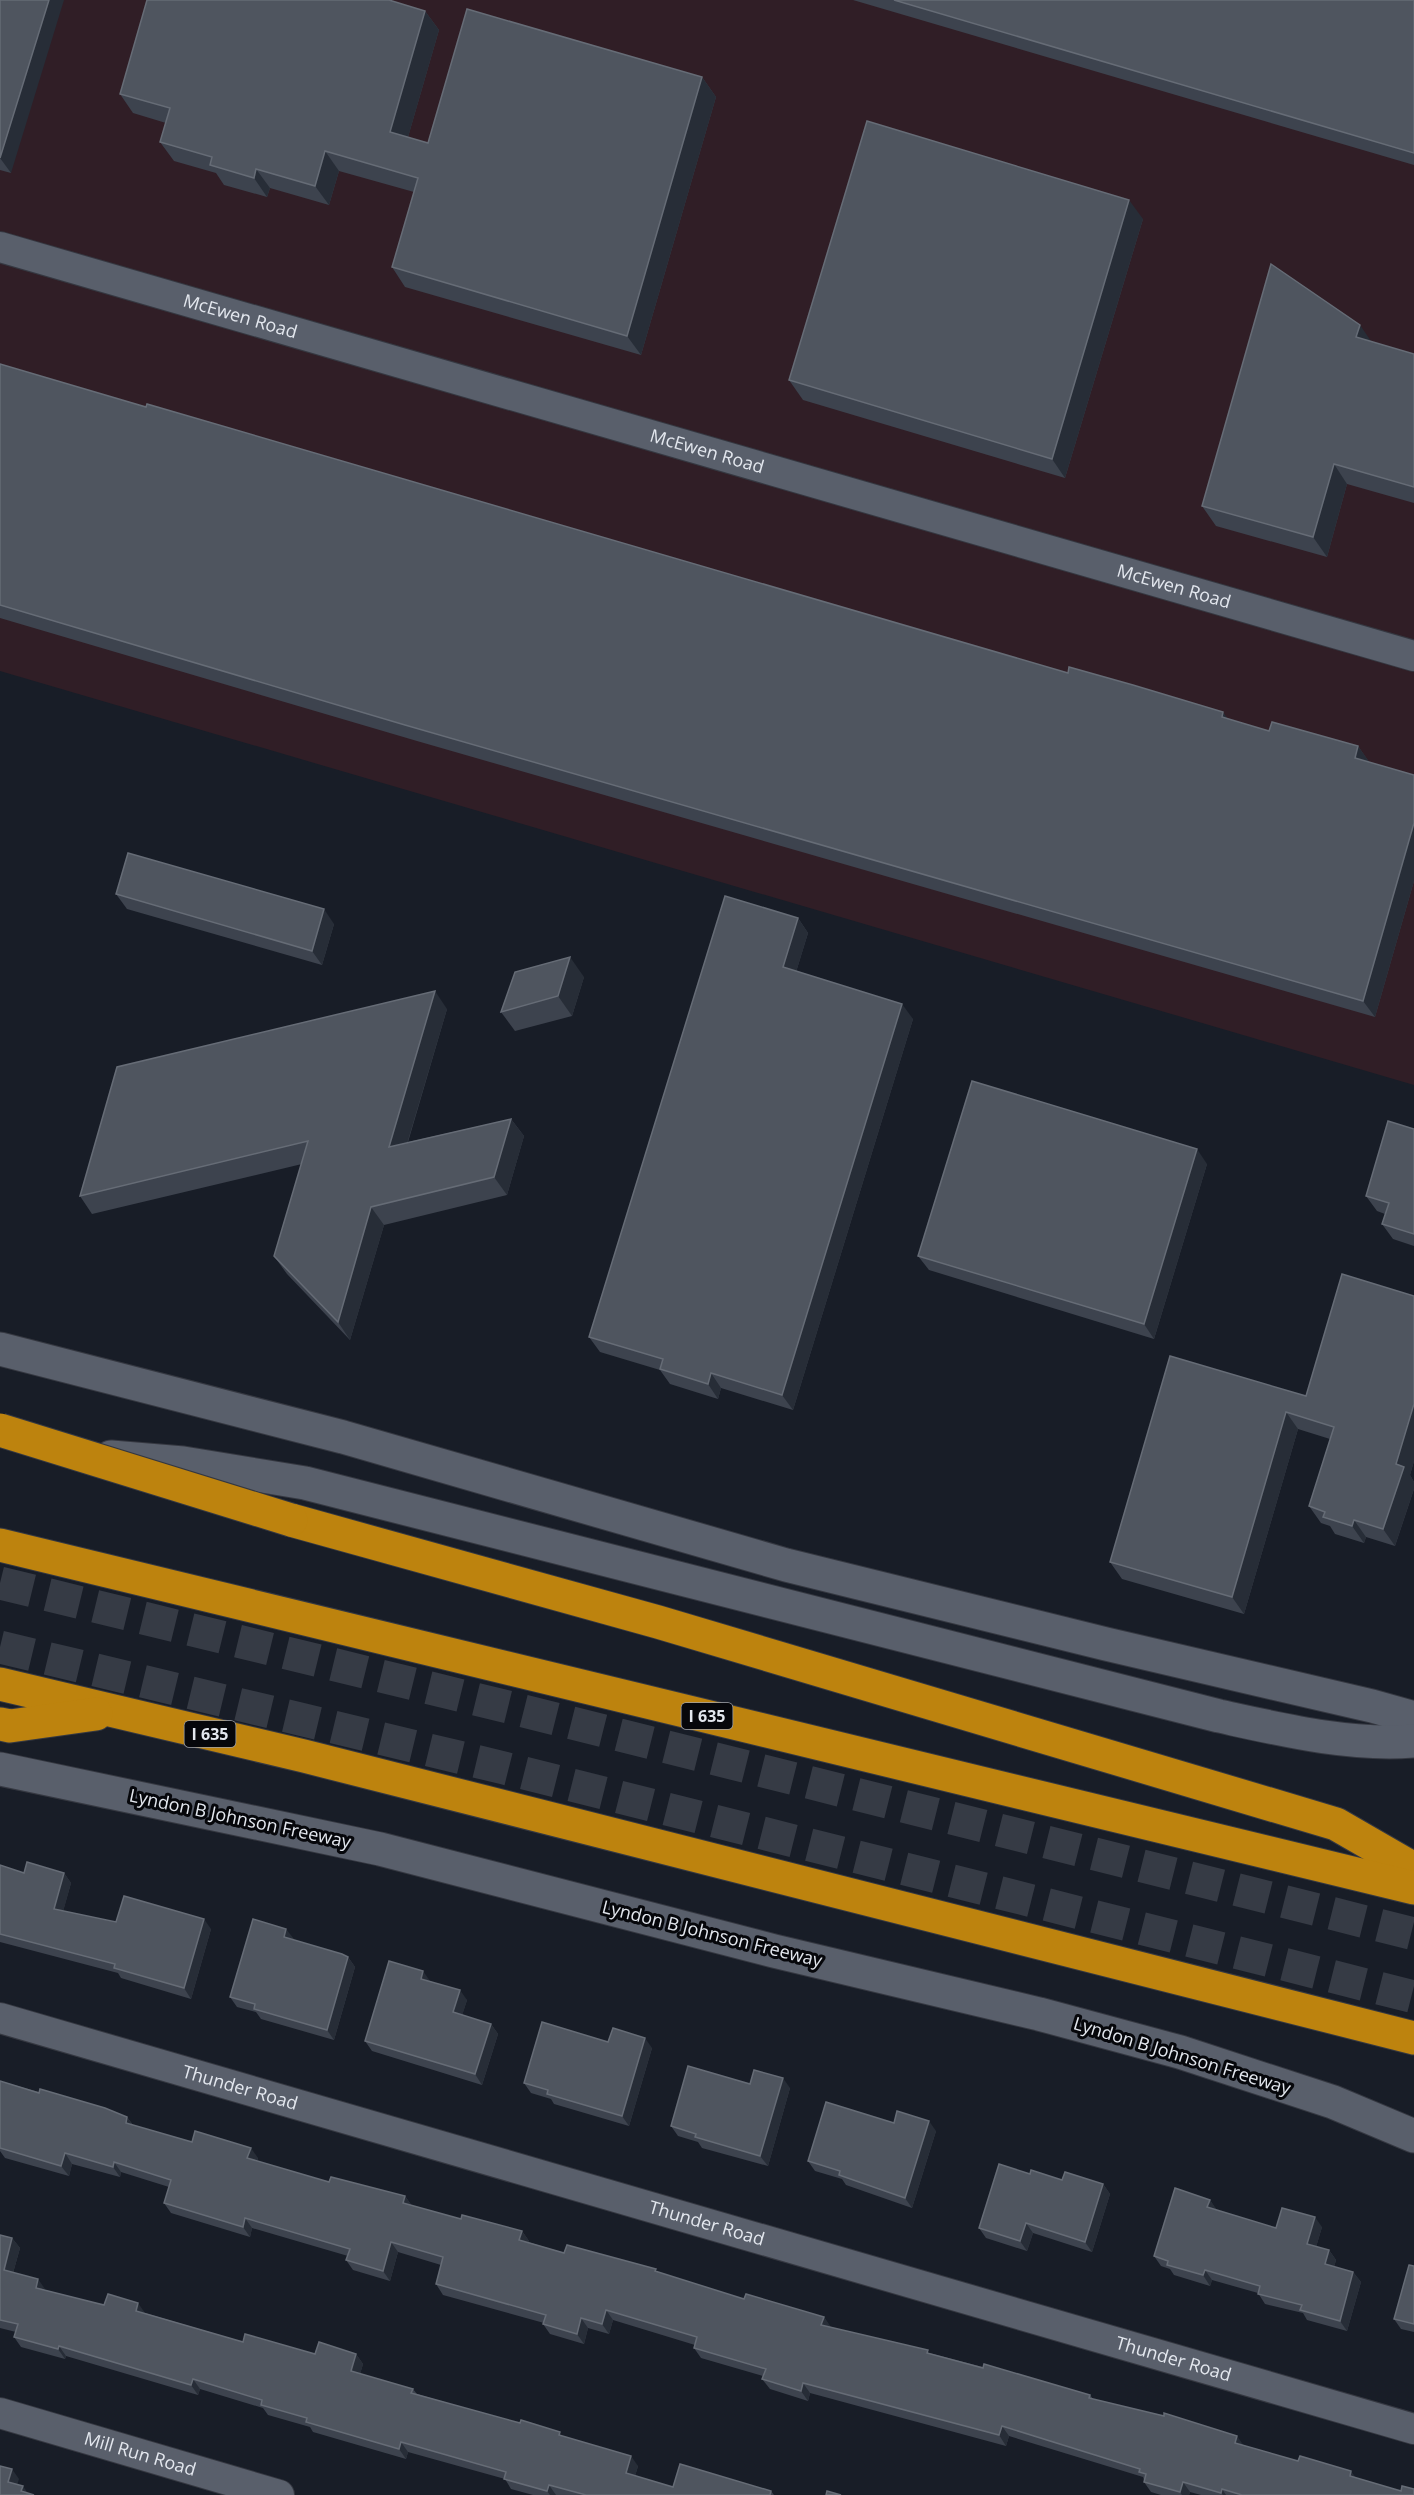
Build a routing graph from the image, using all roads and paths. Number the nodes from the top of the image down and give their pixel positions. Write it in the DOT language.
graph roads {
  1 [pos="0,247"];
  2 [pos="1414,656"];
  3 [pos="0,1349"];
  4 [pos="0,1430"];
  5 [pos="0,1446"];
  6 [pos="0,1545"];
  7 [pos="0,1684"];
  8 [pos="115,1712"];
  9 [pos="1414,1718"];
  10 [pos="0,1724"];
  11 [pos="1414,1741"];
  12 [pos="0,1769"];
  13 [pos="1414,1869"];
  14 [pos="1414,1888"];
  15 [pos="0,2018"];
  16 [pos="1414,2038"];
  17 [pos="1414,2136"];
  18 [pos="0,2414"];
  19 [pos="1414,2429"];
  20 [pos="279,2495"];
  1 -- 2 [label="street, McEwen Road"];
  3 -- 9 [label="main road"];
  4 -- 13 [label="highway, bridge"];
  5 -- 11 [label="main road"];
  6 -- 14 [label="highway, I 635"];
  7 -- 8 [label="highway, I 635"];
  8 -- 10 [label="highway"];
  8 -- 16 [label="highway, I 635"];
  12 -- 17 [label="main road, Lyndon B Johnson Freeway"];
  15 -- 19 [label="street, Thunder Road"];
  18 -- 20 [label="street, Mill Run Road"];
}
